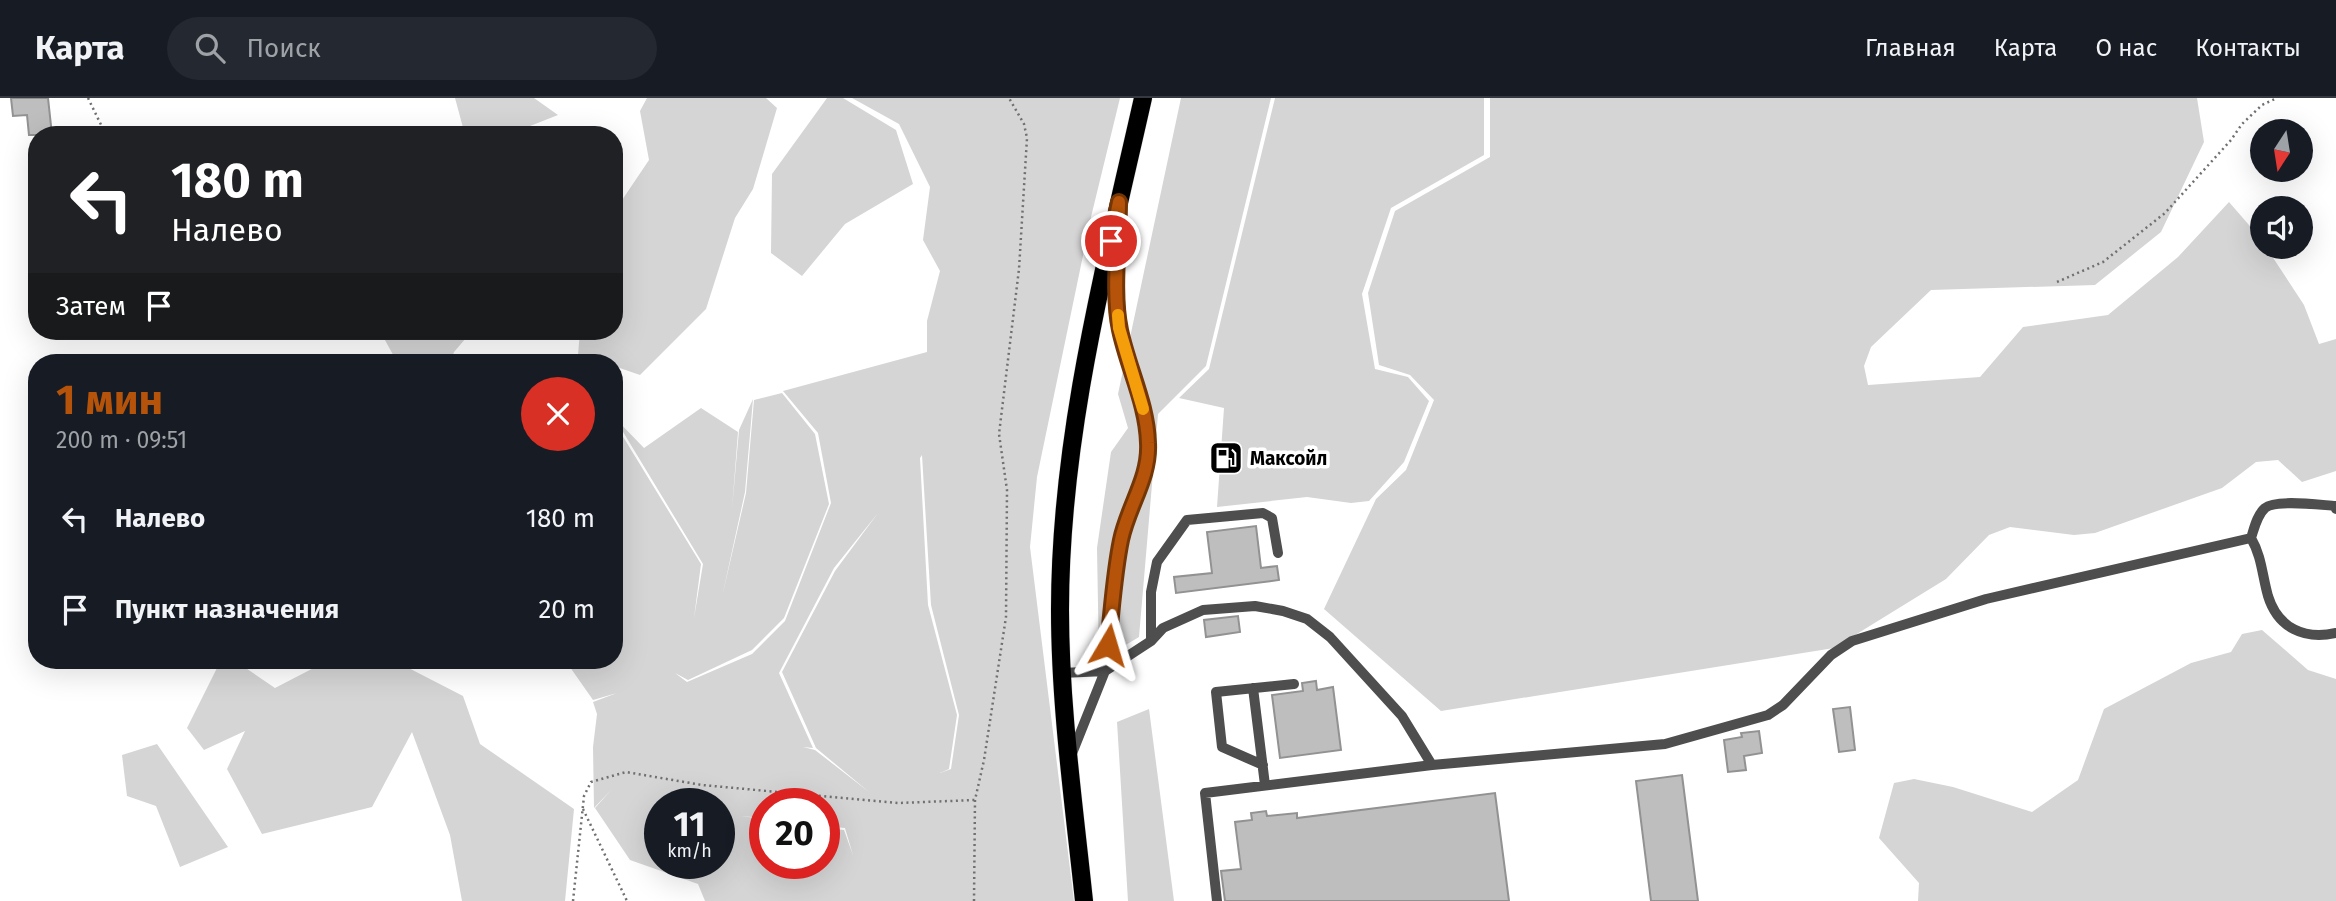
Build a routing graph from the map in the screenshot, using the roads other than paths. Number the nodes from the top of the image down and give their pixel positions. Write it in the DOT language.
graph roads {
  1 [pos="1143,98"];
  2 [pos="1119,202"];
  3 [pos="2336,509"];
  4 [pos="2251,538"];
  5 [pos="1278,553"];
  6 [pos="2336,633"];
  7 [pos="1150,641"];
  8 [pos="1105,671"];
  9 [pos="1062,673"];
  10 [pos="1294,684"];
  11 [pos="1253,688"];
  12 [pos="1069,759"];
  13 [pos="1263,765"];
  14 [pos="1432,765"];
  15 [pos="1265,785"];
  16 [pos="1084,901"];
  17 [pos="1217,901"];
  1 -- 2 [label="main road"];
  2 -- 8 [label="lane"];
  2 -- 9 [label="main road"];
  3 -- 4 [label="lane"];
  4 -- 6 [label="lane"];
  4 -- 14 [label="lane"];
  5 -- 7 [label="lane"];
  7 -- 8 [label="lane"];
  7 -- 14 [label="lane"];
  8 -- 9 [label="lane"];
  8 -- 12 [label="lane"];
  9 -- 12 [label="main road"];
  10 -- 11 [label="lane"];
  11 -- 13 [label="lane"];
  11 -- 13 [label="lane"];
  12 -- 16 [label="main road"];
  13 -- 15 [label="lane"];
  14 -- 15 [label="lane"];
  15 -- 17 [label="lane"];
}
